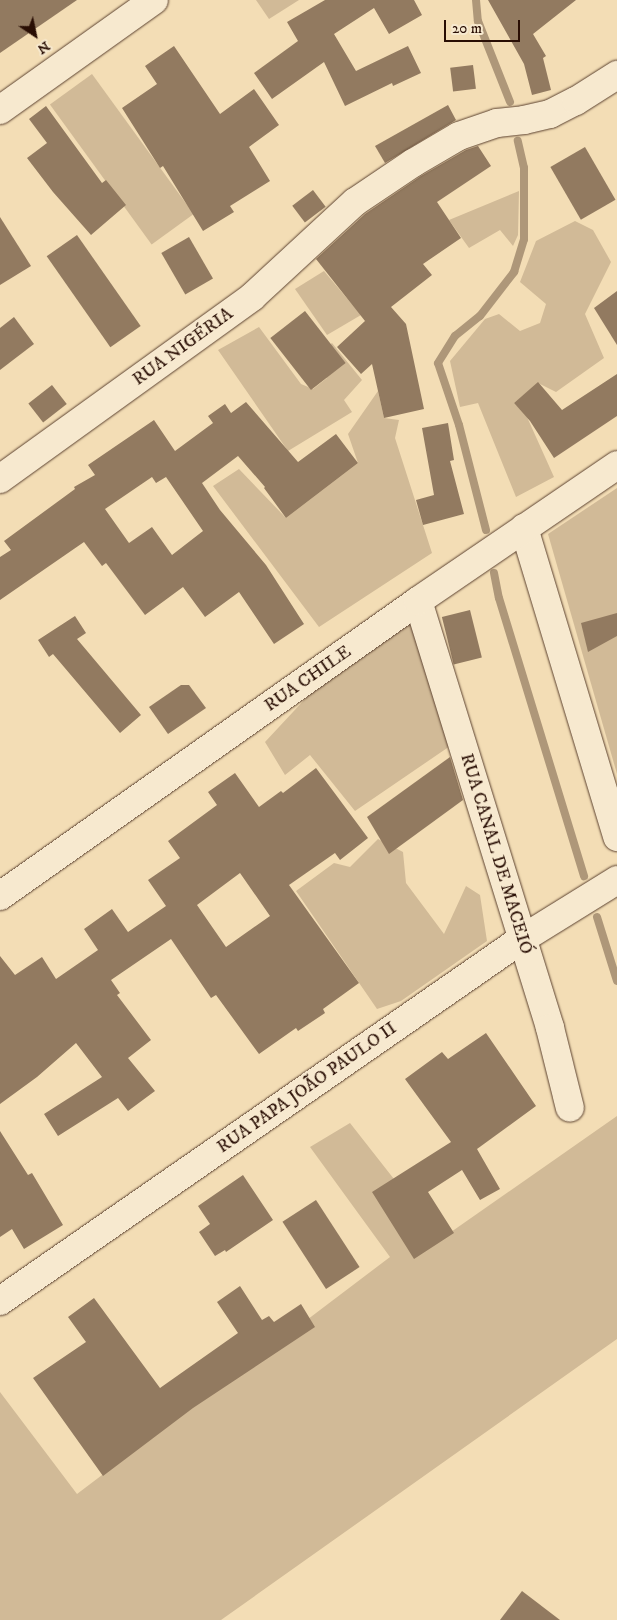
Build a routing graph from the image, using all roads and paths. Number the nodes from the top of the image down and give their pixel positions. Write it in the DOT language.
graph roads {
  1 [pos="154,0"];
  2 [pos="617,75"];
  3 [pos="0,110"];
  4 [pos="617,465"];
  5 [pos="0,479"];
  6 [pos="524,528"];
  7 [pos="418,601"];
  8 [pos="617,837"];
  9 [pos="617,880"];
  10 [pos="0,896"];
  11 [pos="522,939"];
  12 [pos="570,1108"];
  13 [pos="0,1301"];
  1 -- 3 [label="street"];
  2 -- 5 [label="street, RUA NIGÉRIA"];
  4 -- 6 [label="street, RUA CHILE"];
  6 -- 7 [label="street, RUA CHILE"];
  6 -- 8 [label="street"];
  7 -- 10 [label="street, RUA CHILE"];
  7 -- 11 [label="street, RUA CANAL DE MACEIÓ"];
  9 -- 11 [label="street, RUA PAPA JOÃO PAULO II"];
  11 -- 12 [label="street, RUA CANAL DE MACEIÓ"];
  11 -- 13 [label="street, RUA PAPA JOÃO PAULO II"];
}
